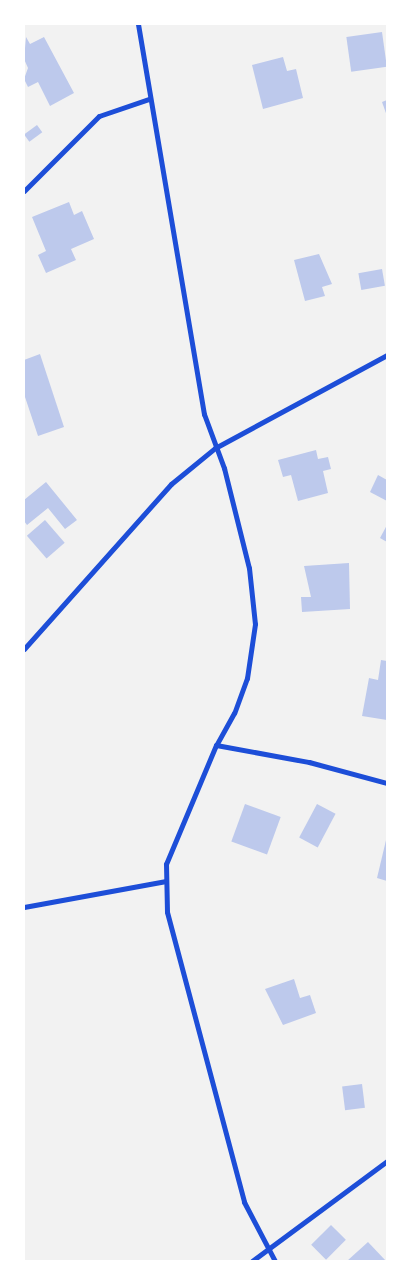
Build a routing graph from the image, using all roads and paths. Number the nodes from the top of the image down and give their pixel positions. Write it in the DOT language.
graph roads {
  1 [pos="138,24"];
  2 [pos="149,99"];
  3 [pos="24,192"];
  4 [pos="387,355"];
  5 [pos="215,448"];
  6 [pos="24,649"];
  7 [pos="216,745"];
  8 [pos="387,783"];
  9 [pos="165,881"];
  10 [pos="24,906"];
  11 [pos="387,1161"];
  12 [pos="268,1250"];
  13 [pos="252,1261"];
  14 [pos="275,1261"];
  1 -- 2 [label="street"];
  2 -- 3 [label="street"];
  2 -- 5 [label="street"];
  4 -- 5 [label="street"];
  5 -- 6 [label="street"];
  5 -- 7 [label="street"];
  7 -- 8 [label="street"];
  7 -- 9 [label="street"];
  9 -- 10 [label="street"];
  9 -- 12 [label="street"];
  11 -- 12 [label="street"];
  12 -- 13 [label="street"];
  12 -- 14 [label="street"];
}
